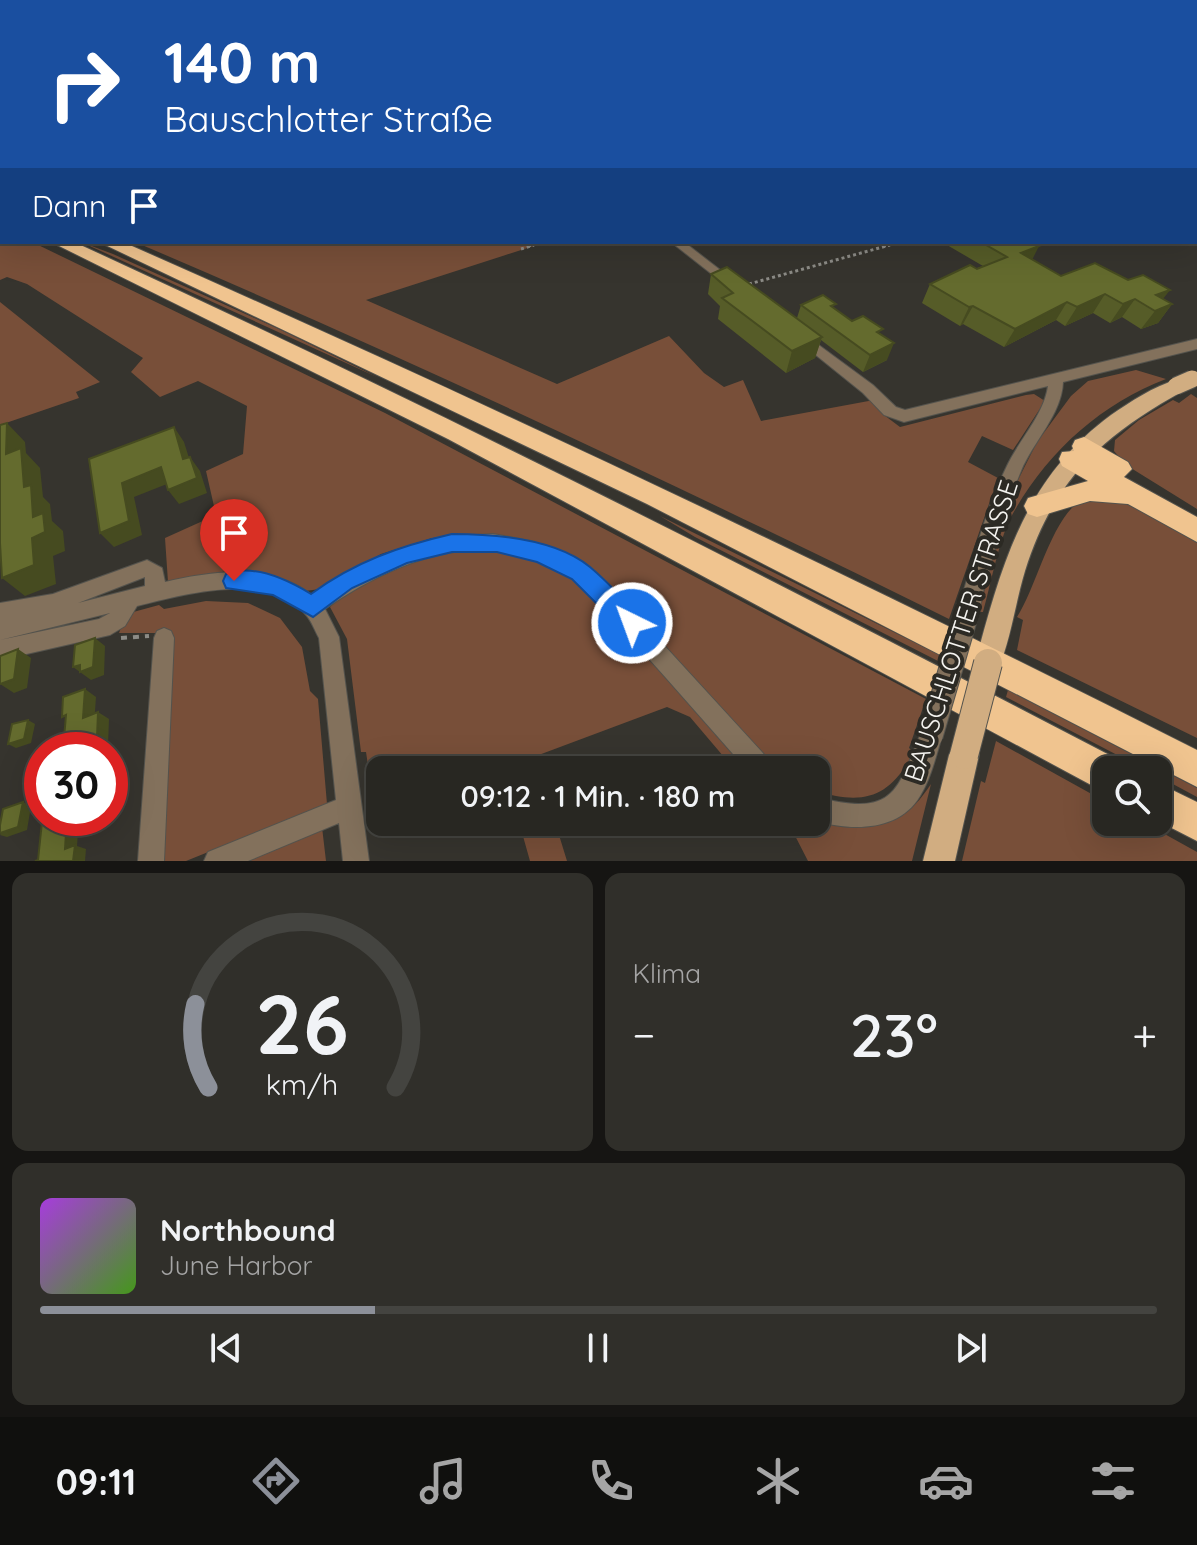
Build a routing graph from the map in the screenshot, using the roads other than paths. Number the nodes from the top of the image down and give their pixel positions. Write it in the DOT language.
graph roads {
  1 [pos="64,244"];
  2 [pos="112,244"];
  3 [pos="680,244"];
  4 [pos="738,288"];
  5 [pos="784,323"];
  6 [pos="1197,344"];
  7 [pos="1056,380"];
  8 [pos="1188,381"];
  9 [pos="1077,453"];
  10 [pos="1138,498"];
  11 [pos="1037,506"];
  12 [pos="1197,515"];
  13 [pos="1197,531"];
  14 [pos="155,593"];
  15 [pos="130,599"];
  16 [pos="313,606"];
  17 [pos="0,612"];
  18 [pos="0,630"];
  19 [pos="164,638"];
  20 [pos="0,650"];
  21 [pos="750,756"];
  22 [pos="1189,763"];
  23 [pos="1092,766"];
  24 [pos="349,807"];
  25 [pos="1172,809"];
  26 [pos="830,812"];
  27 [pos="1197,822"];
  28 [pos="151,861"];
  29 [pos="217,861"];
  30 [pos="356,861"];
  31 [pos="939,861"];
  1 -- 23 [label="highway"];
  2 -- 22 [label="highway"];
  3 -- 4 [label="street"];
  5 -- 7 [label="street"];
  6 -- 7 [label="street"];
  7 -- 26 [label="street, BAUSCHLOTTER STRASSE, bridge"];
  8 -- 9 [label="main road"];
  9 -- 10 [label="highway"];
  9 -- 11 [label="main road"];
  9 -- 12 [label="highway"];
  10 -- 11 [label="highway"];
  10 -- 13 [label="highway"];
  11 -- 31 [label="main road, bridge"];
  14 -- 15 [label="street"];
  14 -- 16 [label="street"];
  14 -- 17 [label="street"];
  15 -- 18 [label="street"];
  15 -- 20 [label="street"];
  16 -- 21 [label="street"];
  16 -- 24 [label="street"];
  19 -- 28 [label="street"];
  24 -- 29 [label="street"];
  24 -- 30 [label="street"];
  25 -- 27 [label="highway"];
}
